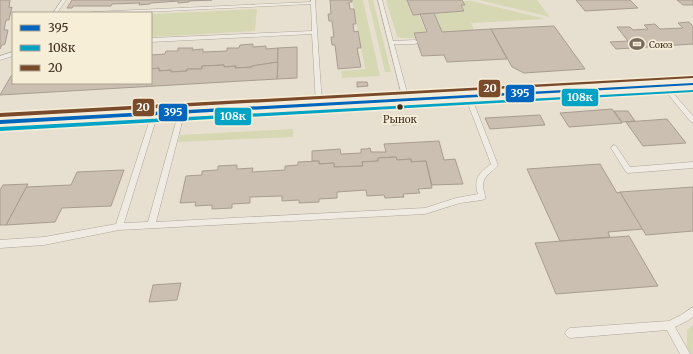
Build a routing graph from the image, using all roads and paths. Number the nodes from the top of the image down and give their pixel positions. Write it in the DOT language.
graph roads {
  1 [pos="64,0"];
  2 [pos="380,0"];
  3 [pos="313,1"];
  4 [pos="56,12"];
  5 [pos="110,12"];
  6 [pos="315,32"];
  7 [pos="152,40"];
  8 [pos="415,42"];
  9 [pos="391,43"];
  10 [pos="12,54"];
  11 [pos="0,58"];
  12 [pos="693,84"];
  13 [pos="664,86"];
  14 [pos="468,96"];
  15 [pos="406,100"];
  16 [pos="319,104"];
  17 [pos="182,111"];
  18 [pos="155,113"];
  19 [pos="693,120"];
  20 [pos="0,122"];
  21 [pos="614,148"];
  22 [pos="693,166"];
  23 [pos="151,225"];
  24 [pos="119,227"];
  25 [pos="0,244"];
  26 [pos="693,311"];
  27 [pos="668,325"];
  28 [pos="570,332"];
  29 [pos="685,354"];
  1 -- 4 [label="lane"];
  2 -- 9 [label="lane"];
  3 -- 5 [label="lane"];
  3 -- 6 [label="lane"];
  6 -- 7 [label="lane"];
  6 -- 16 [label="lane"];
  8 -- 9 [label="lane"];
  9 -- 15 [label="lane"];
  10 -- 11 [label="lane"];
  12 -- 13 [label="main road"];
  13 -- 14 [label="main road"];
  13 -- 19 [label="lane"];
  14 -- 15 [label="main road"];
  14 -- 23 [label="lane"];
  15 -- 16 [label="main road"];
  16 -- 17 [label="main road"];
  17 -- 18 [label="main road"];
  17 -- 23 [label="lane"];
  18 -- 20 [label="main road"];
  18 -- 24 [label="lane"];
  21 -- 22 [label="lane"];
  23 -- 24 [label="lane"];
  24 -- 25 [label="lane"];
  26 -- 27 [label="lane"];
  27 -- 28 [label="lane"];
  27 -- 29 [label="lane"];
}
